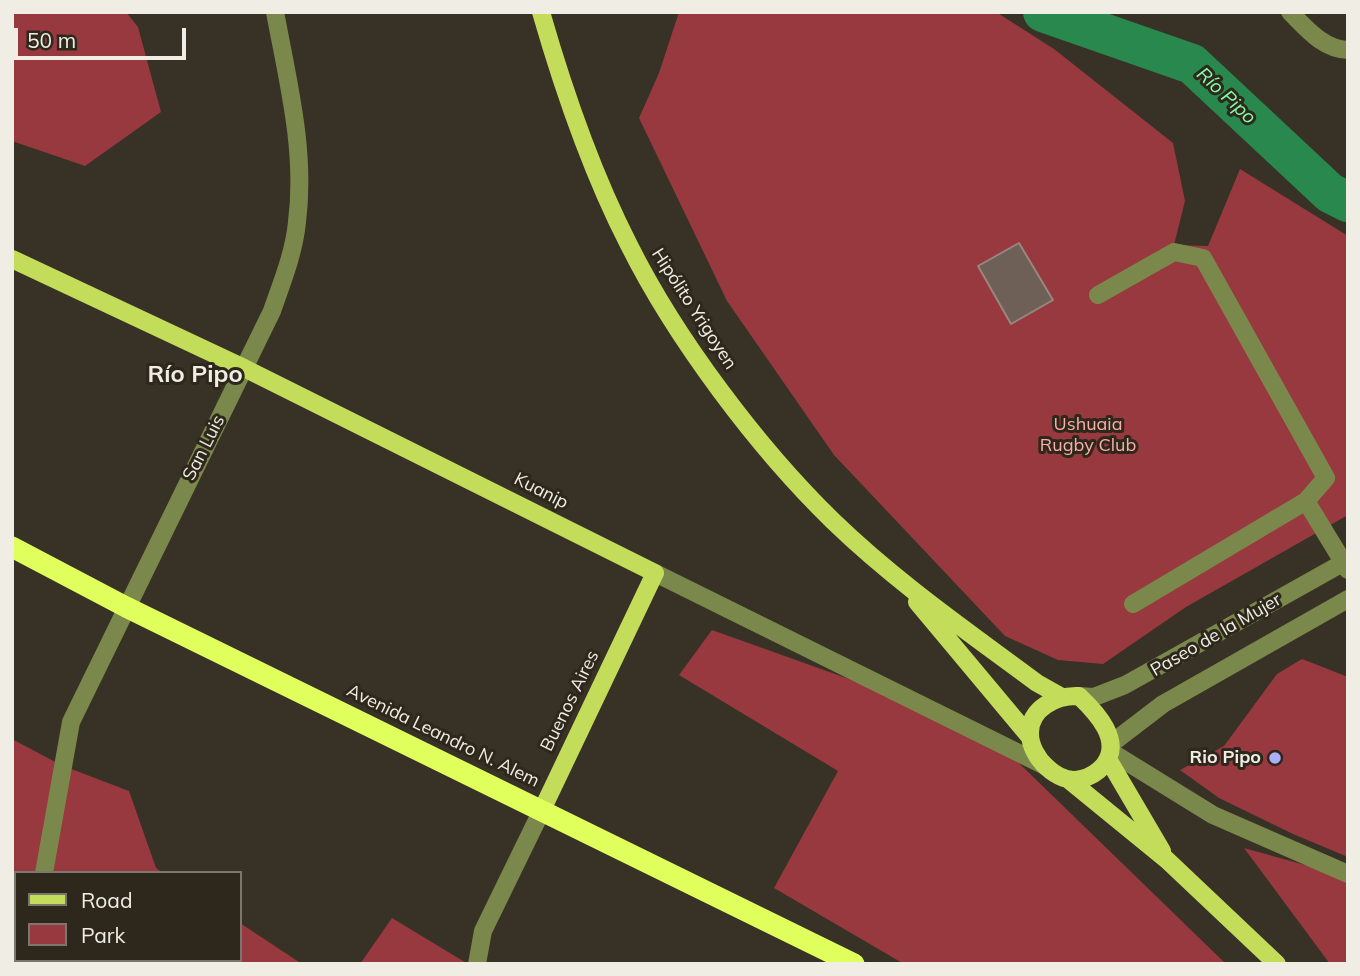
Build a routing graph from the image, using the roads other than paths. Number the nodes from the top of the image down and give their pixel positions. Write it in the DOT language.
graph roads {
  1 [pos="275,12"];
  2 [pos="541,12"];
  3 [pos="1290,12"];
  4 [pos="1347,50"];
  5 [pos="12,259"];
  6 [pos="1098,295"];
  7 [pos="244,368"];
  8 [pos="1306,501"];
  9 [pos="12,547"];
  10 [pos="1346,564"];
  11 [pos="655,573"];
  12 [pos="895,577"];
  13 [pos="1348,599"];
  14 [pos="1133,604"];
  15 [pos="126,607"];
  16 [pos="1071,696"];
  17 [pos="1030,736"];
  18 [pos="1110,751"];
  19 [pos="1048,767"];
  20 [pos="1069,780"];
  21 [pos="542,810"];
  22 [pos="1167,860"];
  23 [pos="44,871"];
  24 [pos="1348,874"];
  25 [pos="477,964"];
  26 [pos="854,964"];
  27 [pos="1277,964"];
  1 -- 7 [label="street, San Luis"];
  2 -- 12 [label="main road, Hipólito Yrigoyen"];
  3 -- 4 [label="street"];
  5 -- 7 [label="main road, Kuanip"];
  6 -- 8 [label="street"];
  7 -- 11 [label="main road, Kuanip"];
  7 -- 15 [label="street, San Luis"];
  8 -- 10 [label="street"];
  8 -- 14 [label="street"];
  9 -- 15 [label="highway, Avenida Leandro N. Alem"];
  10 -- 16 [label="street, Paseo de la Mujer"];
  11 -- 19 [label="street, Kuanip"];
  11 -- 21 [label="main road, Buenos Aires"];
  12 -- 16 [label="main road, Hipólito Yrigoyen"];
  12 -- 17 [label="main road, Hipólito Yrigoyen"];
  13 -- 18 [label="street, Paseo de la Mujer"];
  15 -- 21 [label="highway, Avenida Leandro N. Alem"];
  15 -- 23 [label="street, San Luis"];
  16 -- 17 [label="main road"];
  16 -- 18 [label="main road"];
  17 -- 19 [label="main road"];
  18 -- 20 [label="main road"];
  18 -- 22 [label="main road"];
  18 -- 24 [label="street"];
  19 -- 20 [label="main road"];
  20 -- 22 [label="main road"];
  21 -- 25 [label="street, Buenos Aires"];
  21 -- 26 [label="highway, Avenida Leandro N. Alem"];
  22 -- 27 [label="main road"];
}
